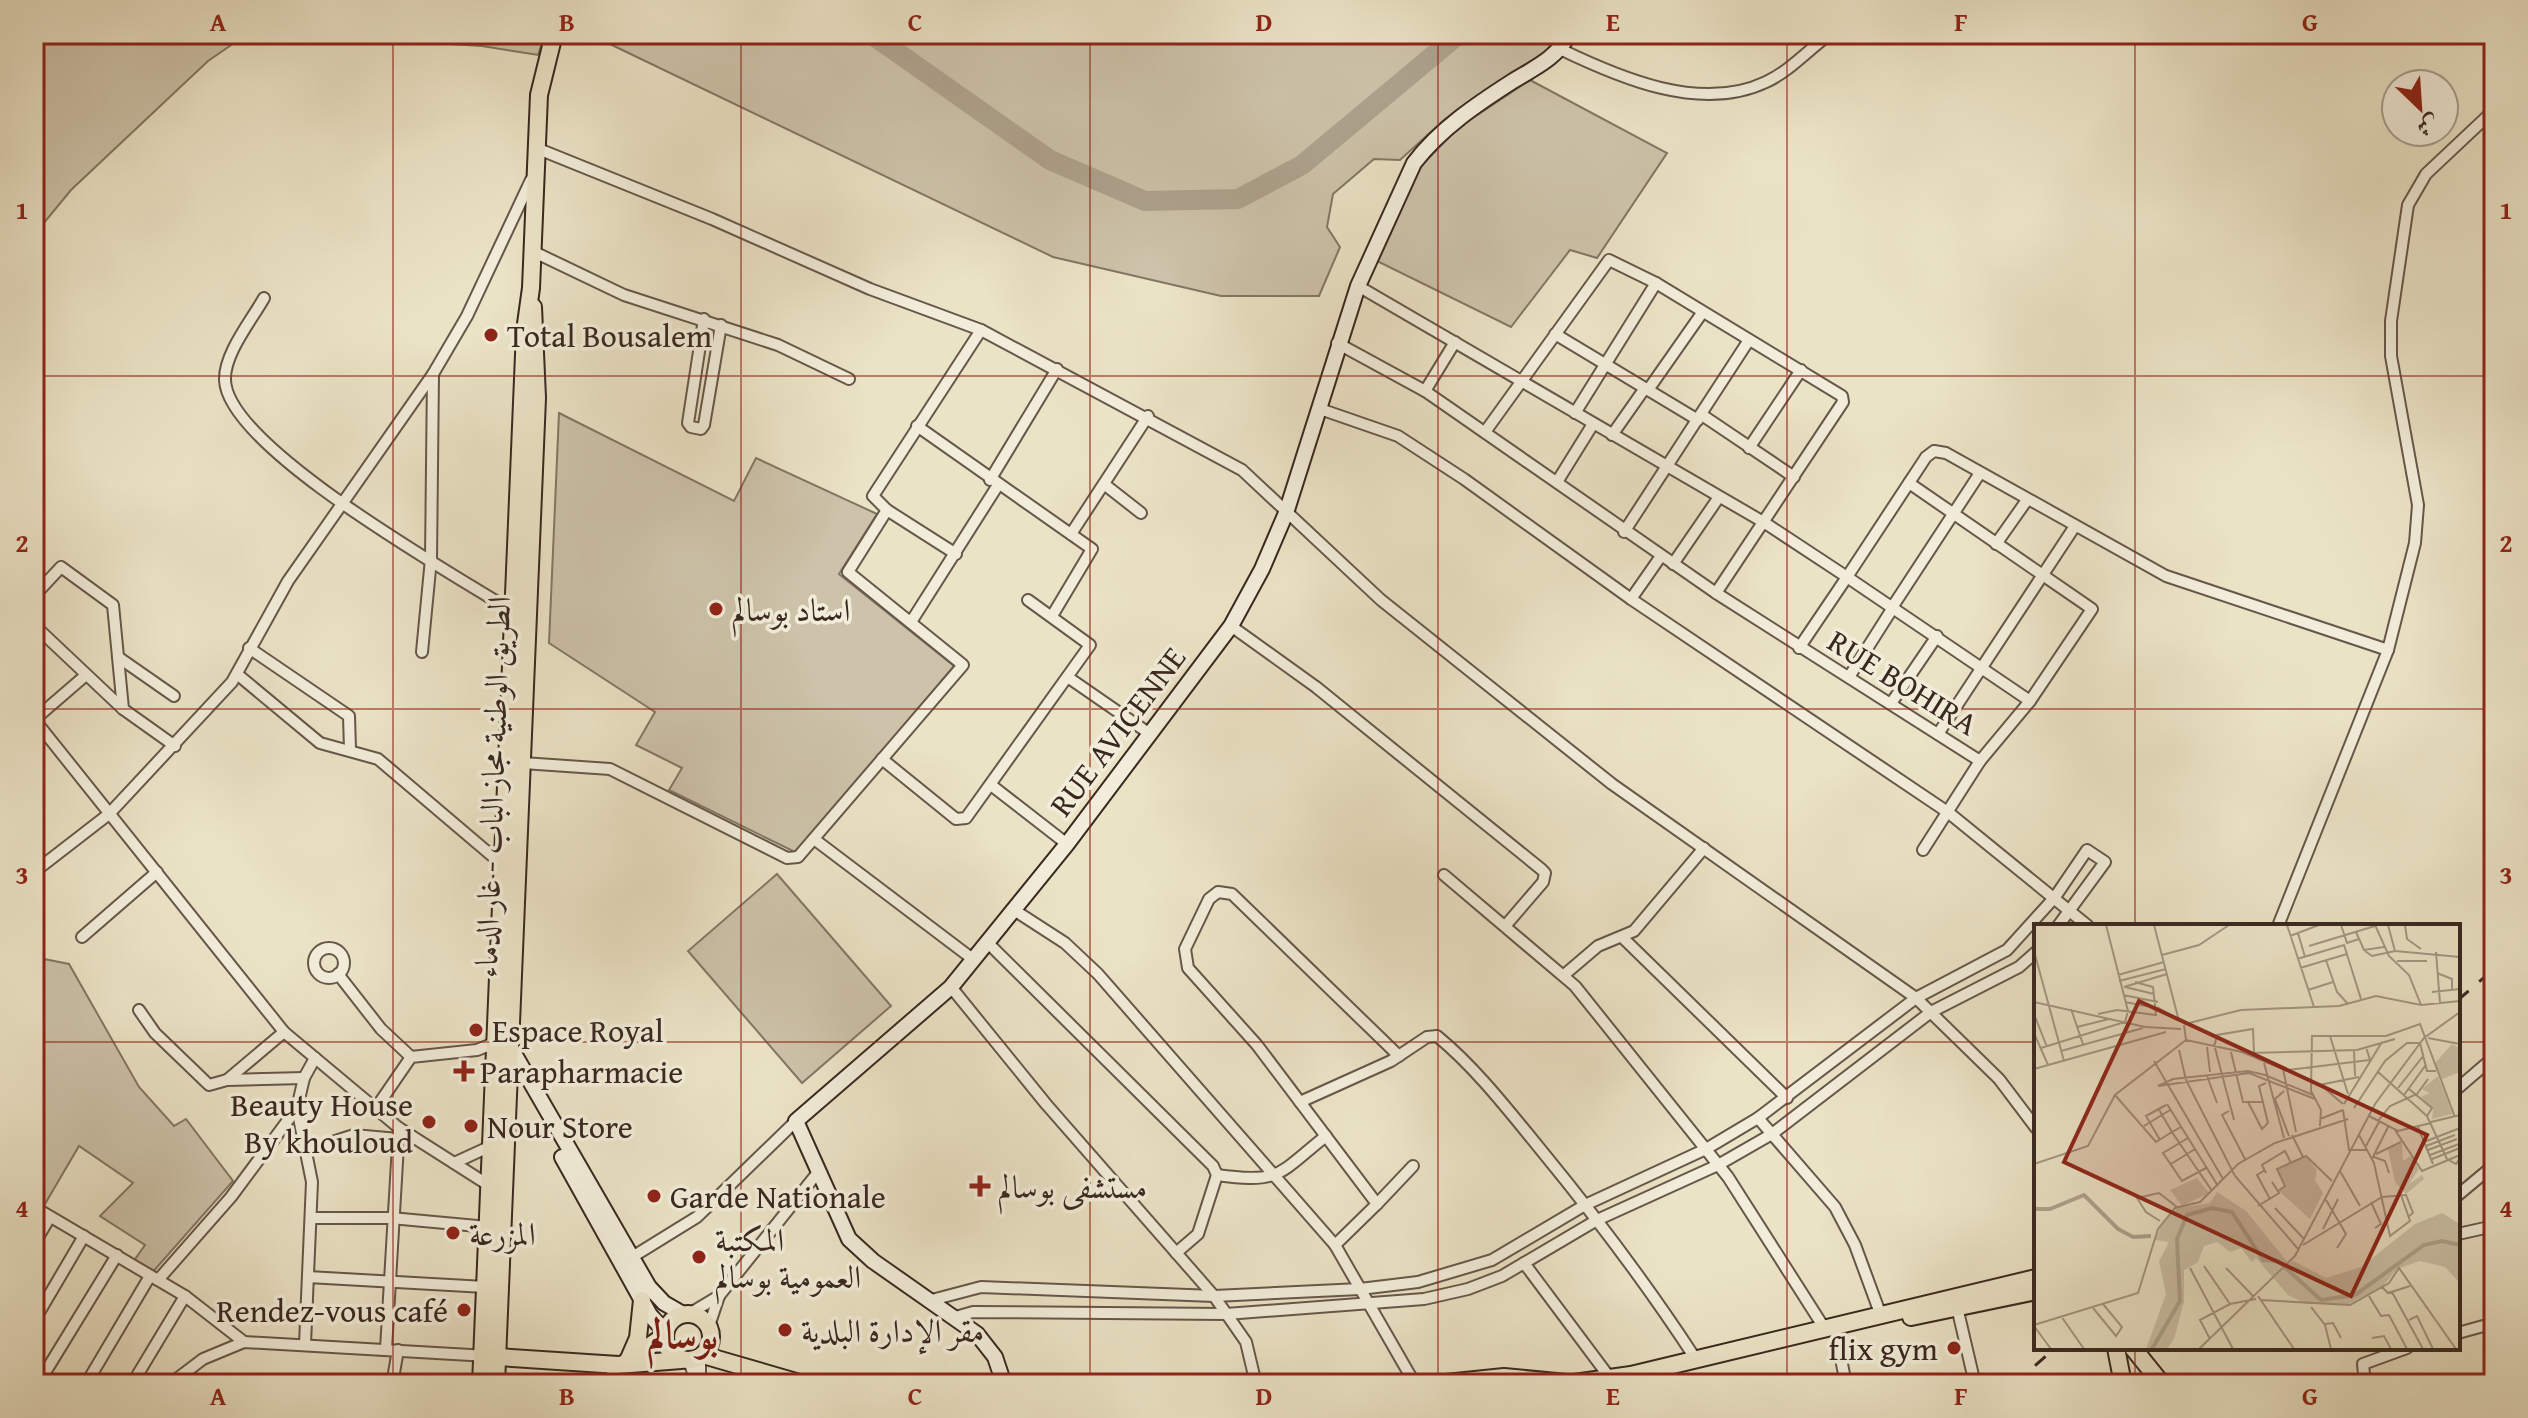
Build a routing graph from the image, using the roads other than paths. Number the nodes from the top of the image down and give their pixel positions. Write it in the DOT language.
graph roads {
  1 [pos="554,34"];
  2 [pos="1569,34"];
  3 [pos="1830,34"];
  4 [pos="1560,49"];
  5 [pos="2494,110"];
  6 [pos="536,148"];
  7 [pos="535,172"];
  8 [pos="532,251"];
  9 [pos="1656,283"];
  10 [pos="1358,286"];
  11 [pos="264,298"];
  12 [pos="1702,313"];
  13 [pos="704,319"];
  14 [pos="721,325"];
  15 [pos="981,330"];
  16 [pos="1555,334"];
  17 [pos="1749,340"];
  18 [pos="1455,342"];
  19 [pos="1337,343"];
  20 [pos="1605,364"];
  21 [pos="1057,369"];
  22 [pos="1801,370"];
  23 [pos="433,374"];
  24 [pos="849,379"];
  25 [pos="1523,383"];
  26 [pos="1647,389"];
  27 [pos="1425,391"];
  28 [pos="1320,409"];
  29 [pos="1575,413"];
  30 [pos="1148,416"];
  31 [pos="1700,417"];
  32 [pos="1593,424"];
  33 [pos="917,426"];
  34 [pos="1485,432"];
  35 [pos="1612,435"];
  36 [pos="1749,448"];
  37 [pos="1666,466"];
  38 [pos="1980,473"];
  39 [pos="1794,477"];
  40 [pos="1557,482"];
  41 [pos="994,483"];
  42 [pos="1909,483"];
  43 [pos="1104,484"];
  44 [pos="1719,497"];
  45 [pos="2027,500"];
  46 [pos="342,504"];
  47 [pos="887,510"];
  48 [pos="1141,513"];
  49 [pos="1286,513"];
  50 [pos="1954,515"];
  51 [pos="1765,523"];
  52 [pos="2075,526"];
  53 [pos="1624,532"];
  54 [pos="1071,534"];
  55 [pos="1996,544"];
  56 [pos="956,554"];
  57 [pos="1661,556"];
  58 [pos="431,559"];
  59 [pos="1673,564"];
  60 [pos="2045,574"];
  61 [pos="1847,577"];
  62 [pos="1716,593"];
  63 [pos="34,596"];
  64 [pos="1631,599"];
  65 [pos="1028,600"];
  66 [pos="1893,606"];
  67 [pos="521,616"];
  68 [pos="1052,616"];
  69 [pos="911,622"];
  70 [pos="34,625"];
  71 [pos="1231,626"];
  72 [pos="1937,636"];
  73 [pos="249,648"];
  74 [pos="1799,648"];
  75 [pos="2388,650"];
  76 [pos="422,652"];
  77 [pos="118,657"];
  78 [pos="1983,668"];
  79 [pos="237,674"];
  80 [pos="86,675"];
  81 [pos="1849,677"];
  82 [pos="1069,678"];
  83 [pos="174,696"];
  84 [pos="2030,701"];
  85 [pos="1892,702"];
  86 [pos="123,709"];
  87 [pos="34,719"];
  88 [pos="516,721"];
  89 [pos="1150,734"];
  90 [pos="1938,734"];
  91 [pos="175,746"];
  92 [pos="350,749"];
  93 [pos="882,759"];
  94 [pos="1980,761"];
  95 [pos="523,763"];
  96 [pos="991,785"];
  97 [pos="1949,813"];
  98 [pos="109,814"];
  99 [pos="814,839"];
  100 [pos="1067,844"];
  101 [pos="1704,848"];
  102 [pos="1923,850"];
  103 [pos="509,870"];
  104 [pos="34,872"];
  105 [pos="157,872"];
  106 [pos="1444,875"];
  107 [pos="2055,897"];
  108 [pos="1014,910"];
  109 [pos="2070,911"];
  110 [pos="2060,924"];
  111 [pos="2086,924"];
  112 [pos="2279,924"];
  113 [pos="1506,925"];
  114 [pos="82,937"];
  115 [pos="1622,937"];
  116 [pos="988,943"];
  117 [pos="2034,954"];
  118 [pos="974,960"];
  119 [pos="338,974"];
  120 [pos="1564,975"];
  121 [pos="951,987"];
  122 [pos="1916,998"];
  123 [pos="139,1010"];
  124 [pos="1931,1012"];
  125 [pos="284,1032"];
  126 [pos="477,1050"];
  127 [pos="504,1052"];
  128 [pos="1399,1056"];
  129 [pos="411,1057"];
  130 [pos="2494,1057"];
  131 [pos="315,1058"];
  132 [pos="304,1078"];
  133 [pos="227,1080"];
  134 [pos="2460,1086"];
  135 [pos="1787,1098"];
  136 [pos="1300,1102"];
  137 [pos="297,1108"];
  138 [pos="376,1108"];
  139 [pos="1758,1118"];
  140 [pos="796,1121"];
  141 [pos="2034,1125"];
  142 [pos="398,1134"];
  143 [pos="1772,1134"];
  144 [pos="1326,1136"];
  145 [pos="491,1146"];
  146 [pos="1706,1149"];
  147 [pos="308,1150"];
  148 [pos="454,1163"];
  149 [pos="1718,1165"];
  150 [pos="2494,1165"];
  151 [pos="1413,1166"];
  152 [pos="819,1171"];
  153 [pos="1217,1175"];
  154 [pos="1275,1177"];
  155 [pos="490,1186"];
  156 [pos="2460,1193"];
  157 [pos="1377,1204"];
  158 [pos="1585,1205"];
  159 [pos="34,1207"];
  160 [pos="50,1217"];
  161 [pos="313,1218"];
  162 [pos="391,1218"];
  163 [pos="1597,1220"];
  164 [pos="2494,1226"];
  165 [pos="488,1227"];
  166 [pos="2460,1234"];
  167 [pos="84,1236"];
  168 [pos="34,1244"];
  169 [pos="1335,1245"];
  170 [pos="1176,1253"];
  171 [pos="117,1255"];
  172 [pos="626,1261"];
  173 [pos="1524,1263"];
  174 [pos="308,1277"];
  175 [pos="154,1278"];
  176 [pos="2034,1278"];
  177 [pos="388,1279"];
  178 [pos="485,1287"];
  179 [pos="1360,1289"];
  180 [pos="2034,1291"];
  181 [pos="185,1296"];
  182 [pos="719,1296"];
  183 [pos="1214,1296"];
  184 [pos="642,1300"];
  185 [pos="928,1301"];
  186 [pos="1369,1305"];
  187 [pos="1957,1307"];
  188 [pos="1880,1313"];
  189 [pos="686,1314"];
  190 [pos="1226,1314"];
  191 [pos="952,1318"];
  192 [pos="34,1321"];
  193 [pos="2494,1323"];
  194 [pos="709,1326"];
  195 [pos="1831,1328"];
  196 [pos="2460,1332"];
  197 [pos="665,1334"];
  198 [pos="244,1342"];
  199 [pos="305,1344"];
  200 [pos="386,1349"];
  201 [pos="398,1350"];
  202 [pos="2116,1350"];
  203 [pos="2135,1350"];
  204 [pos="2401,1350"];
  205 [pos="697,1355"];
  206 [pos="490,1356"];
  207 [pos="1695,1358"];
  208 [pos="621,1364"];
  209 [pos="1590,1382"];
  210 [pos="38,1384"];
  211 [pos="86,1384"];
  212 [pos="132,1384"];
  213 [pos="170,1384"];
  214 [pos="392,1384"];
  215 [pos="481,1384"];
  216 [pos="496,1384"];
  217 [pos="610,1384"];
  218 [pos="699,1384"];
  219 [pos="803,1384"];
  220 [pos="1004,1384"];
  221 [pos="1256,1384"];
  222 [pos="1415,1384"];
  223 [pos="1436,1384"];
  224 [pos="1629,1384"];
  225 [pos="1846,1384"];
  226 [pos="1975,1384"];
  227 [pos="2123,1384"];
  228 [pos="2137,1384"];
  229 [pos="2161,1384"];
  230 [pos="2365,1384"];
  1 -- 6 [label="main road, الطريق الوطنية مجاز الباب - غار الدماء"];
  2 -- 4 [label="street, RUE AVICENNE"];
  3 -- 4 [label="street"];
  4 -- 10 [label="street, RUE AVICENNE"];
  5 -- 75 [label="street"];
  6 -- 7 [label="main road, الطريق الوطنية مجاز الباب - غار الدماء"];
  6 -- 15 [label="street"];
  7 -- 8 [label="main road, الطريق الوطنية مجاز الباب - غار الدماء"];
  7 -- 23 [label="street"];
  8 -- 13 [label="street"];
  8 -- 67 [label="main road, الطريق الوطنية مجاز الباب - غار الدماء"];
  9 -- 12 [label="street"];
  9 -- 16 [label="street"];
  9 -- 20 [label="street"];
  10 -- 18 [label="street"];
  10 -- 19 [label="street, RUE AVICENNE"];
  11 -- 46 [label="street"];
  12 -- 17 [label="street"];
  12 -- 26 [label="street"];
  13 -- 14 [label="street"];
  13 -- 14 [label="street"];
  14 -- 24 [label="street"];
  15 -- 21 [label="street"];
  15 -- 33 [label="street"];
  16 -- 20 [label="street"];
  16 -- 25 [label="street"];
  17 -- 22 [label="street"];
  17 -- 31 [label="street"];
  18 -- 25 [label="street"];
  18 -- 27 [label="street"];
  19 -- 27 [label="street, RUE BOHIRA"];
  19 -- 28 [label="street, RUE AVICENNE"];
  20 -- 26 [label="street"];
  20 -- 29 [label="street"];
  21 -- 30 [label="street"];
  21 -- 41 [label="street"];
  22 -- 36 [label="street"];
  22 -- 39 [label="street"];
  23 -- 46 [label="street"];
  23 -- 58 [label="street"];
  25 -- 29 [label="street"];
  25 -- 34 [label="street"];
  26 -- 31 [label="street"];
  26 -- 35 [label="street"];
  27 -- 34 [label="street, RUE BOHIRA"];
  28 -- 49 [label="street, RUE AVICENNE"];
  28 -- 64 [label="street"];
  29 -- 32 [label="street"];
  30 -- 43 [label="street"];
  30 -- 49 [label="street"];
  31 -- 36 [label="street"];
  31 -- 37 [label="street"];
  32 -- 35 [label="street"];
  32 -- 40 [label="street"];
  33 -- 41 [label="street"];
  33 -- 47 [label="street"];
  34 -- 40 [label="street, RUE BOHIRA"];
  35 -- 37 [label="street"];
  36 -- 39 [label="street"];
  37 -- 44 [label="street"];
  37 -- 53 [label="street"];
  38 -- 42 [label="street"];
  38 -- 45 [label="street"];
  38 -- 50 [label="street"];
  39 -- 51 [label="street"];
  40 -- 53 [label="street, RUE BOHIRA"];
  41 -- 54 [label="street"];
  41 -- 56 [label="street"];
  42 -- 50 [label="street"];
  42 -- 61 [label="street"];
  43 -- 48 [label="street"];
  43 -- 54 [label="street"];
  44 -- 51 [label="street"];
  44 -- 59 [label="street"];
  45 -- 52 [label="street"];
  45 -- 55 [label="street"];
  46 -- 58 [label="street"];
  46 -- 73 [label="street"];
  47 -- 56 [label="street"];
  47 -- 69 [label="street"];
  49 -- 71 [label="street, RUE AVICENNE"];
  49 -- 101 [label="street"];
  50 -- 55 [label="street"];
  50 -- 66 [label="street"];
  51 -- 61 [label="street"];
  51 -- 62 [label="street"];
  52 -- 60 [label="street"];
  52 -- 75 [label="street"];
  53 -- 57 [label="street, RUE BOHIRA"];
  54 -- 68 [label="street"];
  55 -- 60 [label="street"];
  56 -- 69 [label="street"];
  57 -- 59 [label="street, RUE BOHIRA"];
  57 -- 64 [label="street"];
  58 -- 67 [label="street"];
  58 -- 76 [label="street"];
  59 -- 62 [label="street, RUE BOHIRA"];
  60 -- 78 [label="street"];
  60 -- 84 [label="street, RUE BOHIRA"];
  61 -- 66 [label="street"];
  61 -- 74 [label="street"];
  62 -- 74 [label="street, RUE BOHIRA"];
  63 -- 77 [label="street"];
  64 -- 97 [label="street"];
  65 -- 68 [label="street"];
  66 -- 72 [label="street"];
  66 -- 81 [label="street"];
  67 -- 88 [label="main road, الطريق الوطنية مجاز الباب - غار الدماء"];
  68 -- 82 [label="street"];
  69 -- 93 [label="street"];
  70 -- 80 [label="street"];
  71 -- 89 [label="street, RUE AVICENNE"];
  71 -- 113 [label="street"];
  72 -- 78 [label="street"];
  72 -- 85 [label="street"];
  73 -- 79 [label="street"];
  73 -- 92 [label="street"];
  74 -- 81 [label="street, RUE BOHIRA"];
  75 -- 112 [label="street"];
  77 -- 83 [label="street"];
  77 -- 86 [label="street"];
  78 -- 84 [label="street"];
  78 -- 90 [label="street"];
  79 -- 91 [label="street"];
  79 -- 92 [label="street"];
  80 -- 86 [label="street"];
  80 -- 87 [label="street"];
  81 -- 85 [label="street, RUE BOHIRA"];
  82 -- 89 [label="street"];
  82 -- 96 [label="street"];
  84 -- 94 [label="street, RUE BOHIRA"];
  85 -- 90 [label="street, RUE BOHIRA"];
  86 -- 91 [label="street"];
  87 -- 98 [label="street"];
  88 -- 95 [label="main road, الطريق الوطنية مجاز الباب - غار الدماء"];
  88 -- 103 [label="main road, الطريق الوطنية مجاز الباب - غار الدماء"];
  89 -- 100 [label="street, RUE AVICENNE"];
  90 -- 94 [label="street, RUE BOHIRA"];
  91 -- 98 [label="street"];
  92 -- 103 [label="street"];
  93 -- 96 [label="street"];
  93 -- 99 [label="street"];
  94 -- 97 [label="street, RUE BOHIRA"];
  95 -- 99 [label="street"];
  95 -- 103 [label="main road, الطريق الوطنية مجاز الباب - غار الدماء"];
  96 -- 100 [label="street"];
  97 -- 102 [label="street, RUE BOHIRA"];
  97 -- 107 [label="street"];
  98 -- 104 [label="street"];
  98 -- 105 [label="street"];
  99 -- 118 [label="street"];
  100 -- 108 [label="street, RUE AVICENNE"];
  101 -- 115 [label="street"];
  101 -- 122 [label="street"];
  103 -- 127 [label="main road, الطريق الوطنية مجاز الباب - غار الدماء"];
  105 -- 114 [label="street"];
  105 -- 125 [label="street"];
  106 -- 113 [label="street"];
  107 -- 109 [label="street"];
  107 -- 109 [label="street"];
  107 -- 122 [label="street"];
  108 -- 116 [label="street, RUE AVICENNE"];
  108 -- 154 [label="street"];
  109 -- 110 [label="street"];
  109 -- 111 [label="street"];
  113 -- 120 [label="street"];
  115 -- 120 [label="street"];
  115 -- 135 [label="street"];
  116 -- 118 [label="street, RUE AVICENNE"];
  116 -- 153 [label="street"];
  117 -- 124 [label="street"];
  118 -- 121 [label="street, RUE AVICENNE"];
  119 -- 129 [label="street"];
  120 -- 146 [label="street"];
  121 -- 140 [label="street, RUE AVICENNE"];
  121 -- 170 [label="street"];
  122 -- 124 [label="street"];
  122 -- 135 [label="street"];
  123 -- 133 [label="street"];
  124 -- 141 [label="street"];
  124 -- 143 [label="street"];
  125 -- 131 [label="street"];
  125 -- 133 [label="street"];
  126 -- 127 [label="street"];
  126 -- 127 [label="street"];
  126 -- 129 [label="street"];
  127 -- 145 [label="main road, الطريق الوطنية مجاز الباب - غار الدماء"];
  127 -- 172 [label="street"];
  127 -- 206 [label="main road, الطريق الوطنية مجاز الباب - غار الدماء"];
  128 -- 136 [label="street"];
  128 -- 136 [label="street"];
  128 -- 158 [label="street"];
  129 -- 138 [label="street"];
  130 -- 134 [label="street"];
  131 -- 132 [label="street"];
  131 -- 138 [label="street"];
  132 -- 133 [label="street"];
  132 -- 137 [label="street"];
  135 -- 139 [label="street"];
  136 -- 144 [label="street"];
  137 -- 147 [label="street"];
  137 -- 175 [label="street"];
  138 -- 142 [label="street"];
  139 -- 143 [label="street"];
  139 -- 146 [label="street"];
  140 -- 152 [label="street"];
  140 -- 172 [label="street"];
  142 -- 147 [label="street"];
  142 -- 148 [label="street"];
  142 -- 162 [label="street"];
  143 -- 149 [label="street"];
  143 -- 188 [label="street"];
  144 -- 154 [label="street"];
  144 -- 157 [label="street"];
  145 -- 148 [label="street"];
  145 -- 155 [label="main road, الطريق الوطنية مجاز الباب - غار الدماء"];
  146 -- 149 [label="street"];
  146 -- 158 [label="street"];
  147 -- 161 [label="street"];
  148 -- 155 [label="street"];
  149 -- 163 [label="street"];
  149 -- 195 [label="street"];
  150 -- 156 [label="street"];
  151 -- 157 [label="street"];
  152 -- 182 [label="street"];
  152 -- 185 [label="street"];
  153 -- 154 [label="street"];
  153 -- 170 [label="street"];
  154 -- 169 [label="street"];
  155 -- 165 [label="main road, الطريق الوطنية مجاز الباب - غار الدماء"];
  157 -- 169 [label="street"];
  158 -- 163 [label="street"];
  158 -- 179 [label="street"];
  159 -- 160 [label="street"];
  160 -- 167 [label="street"];
  160 -- 168 [label="street"];
  161 -- 162 [label="street"];
  161 -- 174 [label="street"];
  162 -- 165 [label="street"];
  162 -- 177 [label="street"];
  163 -- 173 [label="street"];
  163 -- 207 [label="street"];
  164 -- 166 [label="street"];
  165 -- 178 [label="main road, الطريق الوطنية مجاز الباب - غار الدماء"];
  167 -- 171 [label="street"];
  167 -- 192 [label="street"];
  169 -- 179 [label="street"];
  170 -- 183 [label="street"];
  171 -- 175 [label="street"];
  171 -- 210 [label="street"];
  172 -- 184 [label="street"];
  172 -- 189 [label="street"];
  173 -- 186 [label="street"];
  173 -- 209 [label="street"];
  174 -- 177 [label="street"];
  174 -- 199 [label="street"];
  175 -- 181 [label="street"];
  175 -- 211 [label="street"];
  176 -- 188 [label="main road"];
  177 -- 178 [label="street"];
  177 -- 200 [label="street"];
  178 -- 206 [label="main road, الطريق الوطنية مجاز الباب - غار الدماء"];
  179 -- 183 [label="street"];
  179 -- 186 [label="street"];
  180 -- 187 [label="main road"];
  181 -- 198 [label="street"];
  181 -- 212 [label="street"];
  182 -- 189 [label="street"];
  182 -- 194 [label="street"];
  183 -- 185 [label="street"];
  183 -- 190 [label="street"];
  184 -- 197 [label="street"];
  184 -- 208 [label="main road"];
  185 -- 191 [label="street"];
  186 -- 190 [label="street"];
  186 -- 222 [label="street"];
  187 -- 195 [label="main road"];
  187 -- 226 [label="street"];
  188 -- 195 [label="main road"];
  189 -- 194 [label="main road"];
  189 -- 197 [label="main road"];
  190 -- 191 [label="street"];
  190 -- 221 [label="street"];
  191 -- 220 [label="street"];
  193 -- 196 [label="street"];
  194 -- 205 [label="main road"];
  195 -- 207 [label="main road"];
  195 -- 224 [label="main road"];
  195 -- 225 [label="street"];
  197 -- 205 [label="main road"];
  197 -- 208 [label="main road"];
  198 -- 199 [label="street"];
  198 -- 213 [label="street"];
  199 -- 200 [label="street"];
  200 -- 201 [label="street"];
  201 -- 206 [label="street"];
  201 -- 214 [label="street"];
  202 -- 227 [label="main road"];
  203 -- 229 [label="main road"];
  204 -- 230 [label="street"];
  205 -- 208 [label="main road"];
  205 -- 218 [label="street"];
  205 -- 219 [label="main road"];
  206 -- 208 [label="main road"];
  206 -- 215 [label="main road, الطريق الوطنية مجاز الباب - غار الدماء"];
  206 -- 216 [label="main road, الطريق الوطنية مجاز الباب - غار الدماء"];
  207 -- 209 [label="main road"];
  208 -- 217 [label="street"];
  209 -- 223 [label="main road"];
  228 -- 229 [label="main road"];
}
